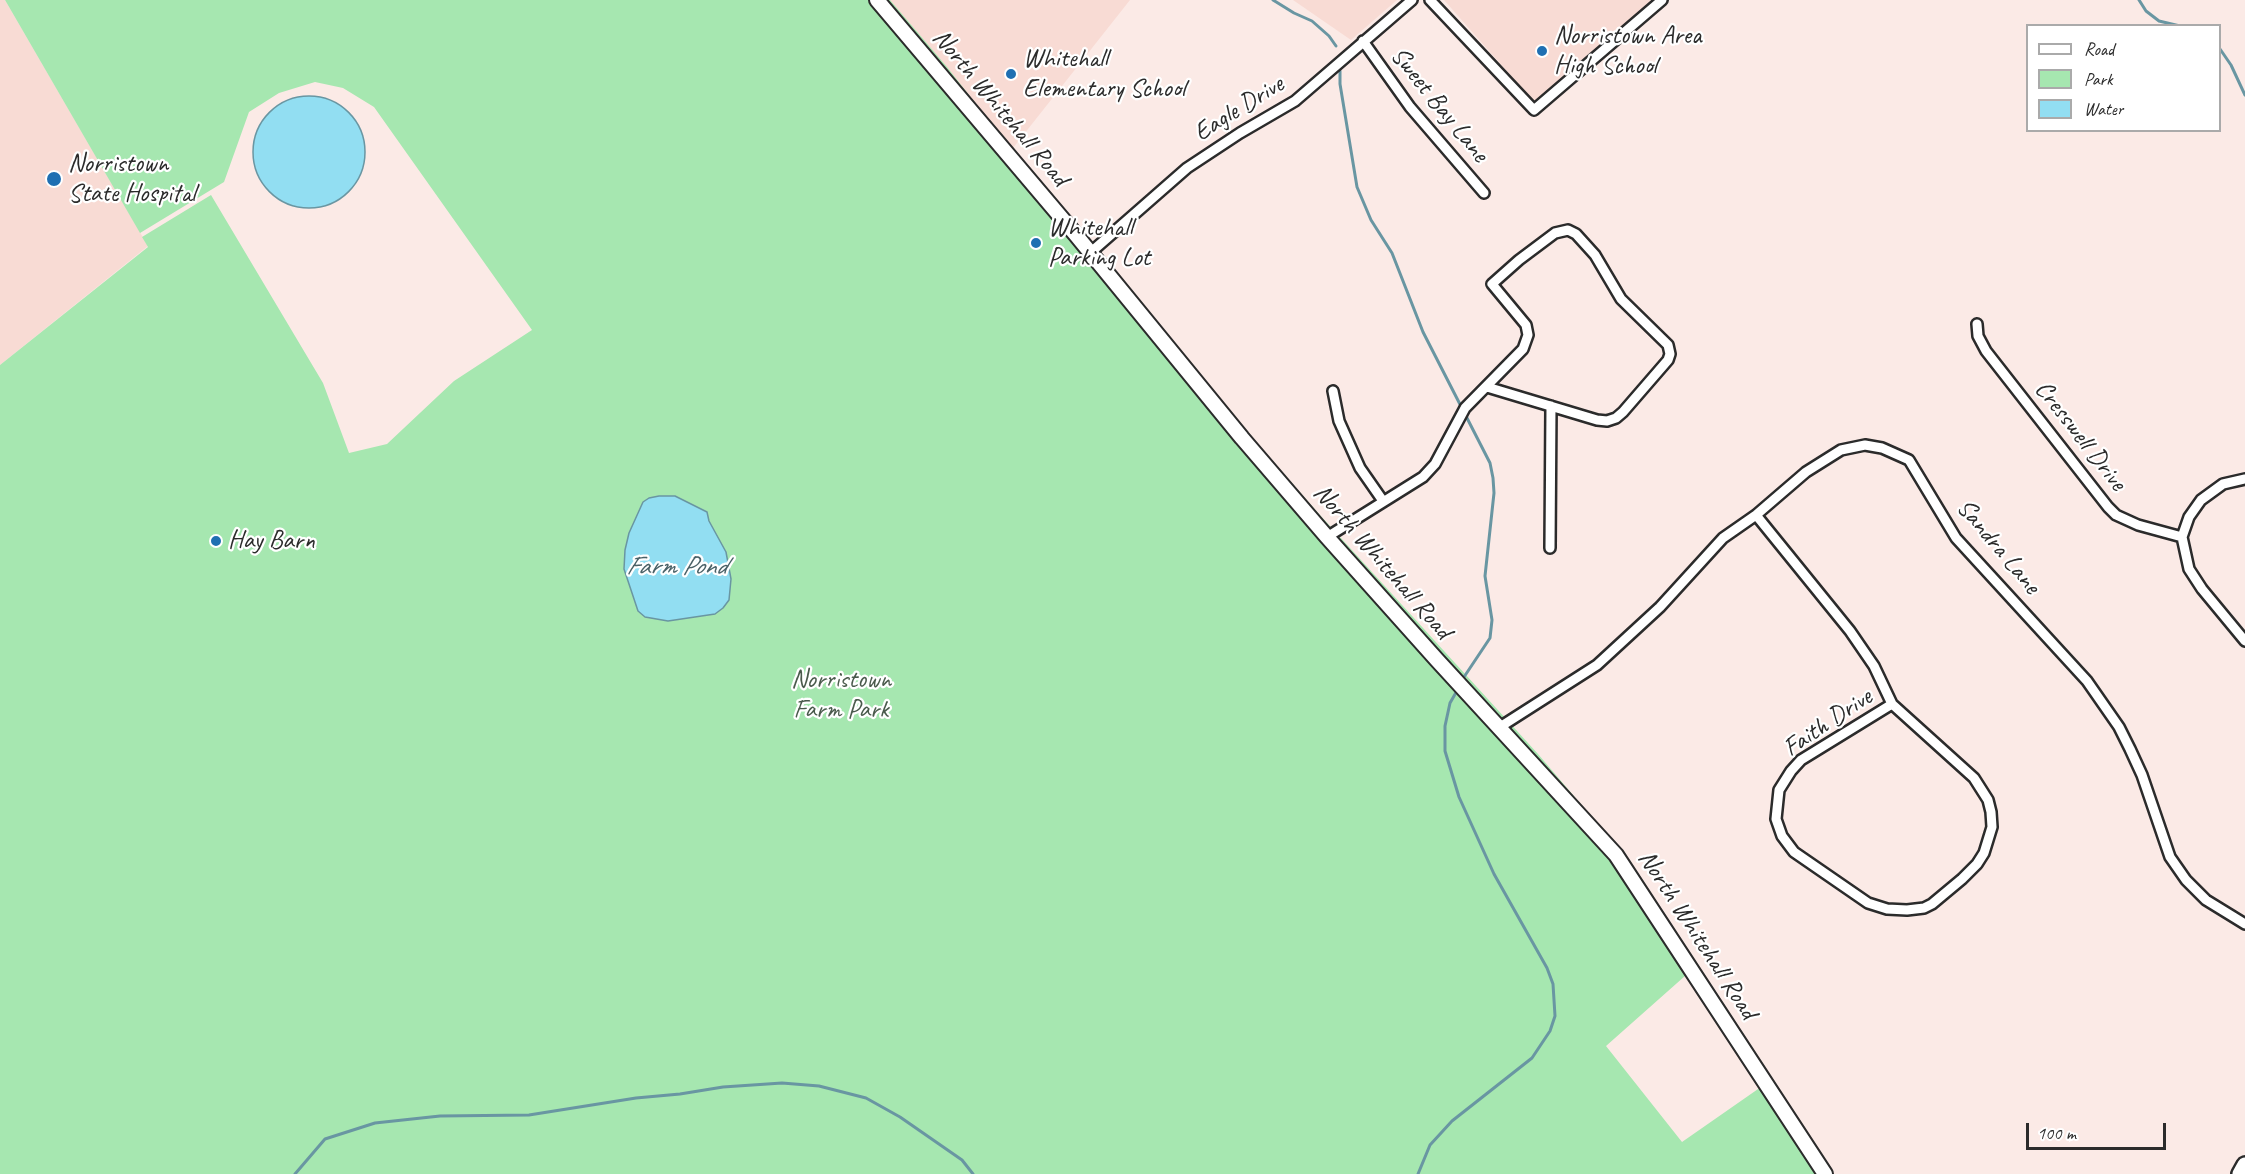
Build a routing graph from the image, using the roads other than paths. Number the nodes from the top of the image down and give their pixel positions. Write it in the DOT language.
graph roads {
  1 [pos="877,0"];
  2 [pos="1412,0"];
  3 [pos="1430,0"];
  4 [pos="1662,0"];
  5 [pos="1363,41"];
  6 [pos="1484,193"];
  7 [pos="1090,253"];
  8 [pos="1977,324"];
  9 [pos="1486,387"];
  10 [pos="1333,391"];
  11 [pos="1551,406"];
  12 [pos="2245,479"];
  13 [pos="1383,501"];
  14 [pos="1756,515"];
  15 [pos="1327,537"];
  16 [pos="2182,537"];
  17 [pos="1550,548"];
  18 [pos="2245,641"];
  19 [pos="1892,704"];
  20 [pos="1500,727"];
  21 [pos="2245,924"];
  22 [pos="2245,1165"];
  23 [pos="1825,1174"];
  24 [pos="2240,1174"];
  1 -- 7 [label="main road, North Whitehall Road"];
  2 -- 5 [label="street, Eagle Drive"];
  3 -- 4 [label="street"];
  5 -- 6 [label="street, Sweet Bay Lane"];
  5 -- 7 [label="street, Eagle Drive"];
  7 -- 15 [label="main road, North Whitehall Road"];
  8 -- 16 [label="street, Cresswell Drive"];
  9 -- 11 [label="street"];
  9 -- 11 [label="street"];
  9 -- 13 [label="street"];
  10 -- 13 [label="street"];
  11 -- 17 [label="street"];
  12 -- 16 [label="street"];
  13 -- 15 [label="street"];
  14 -- 19 [label="street, Faith Drive"];
  14 -- 20 [label="street, Sandra Lane"];
  14 -- 21 [label="street, Sandra Lane"];
  15 -- 20 [label="main road, North Whitehall Road"];
  16 -- 18 [label="street"];
  19 -- 19 [label="street, Faith Drive"];
  20 -- 23 [label="main road, North Whitehall Road"];
  22 -- 24 [label="main road"];
}
